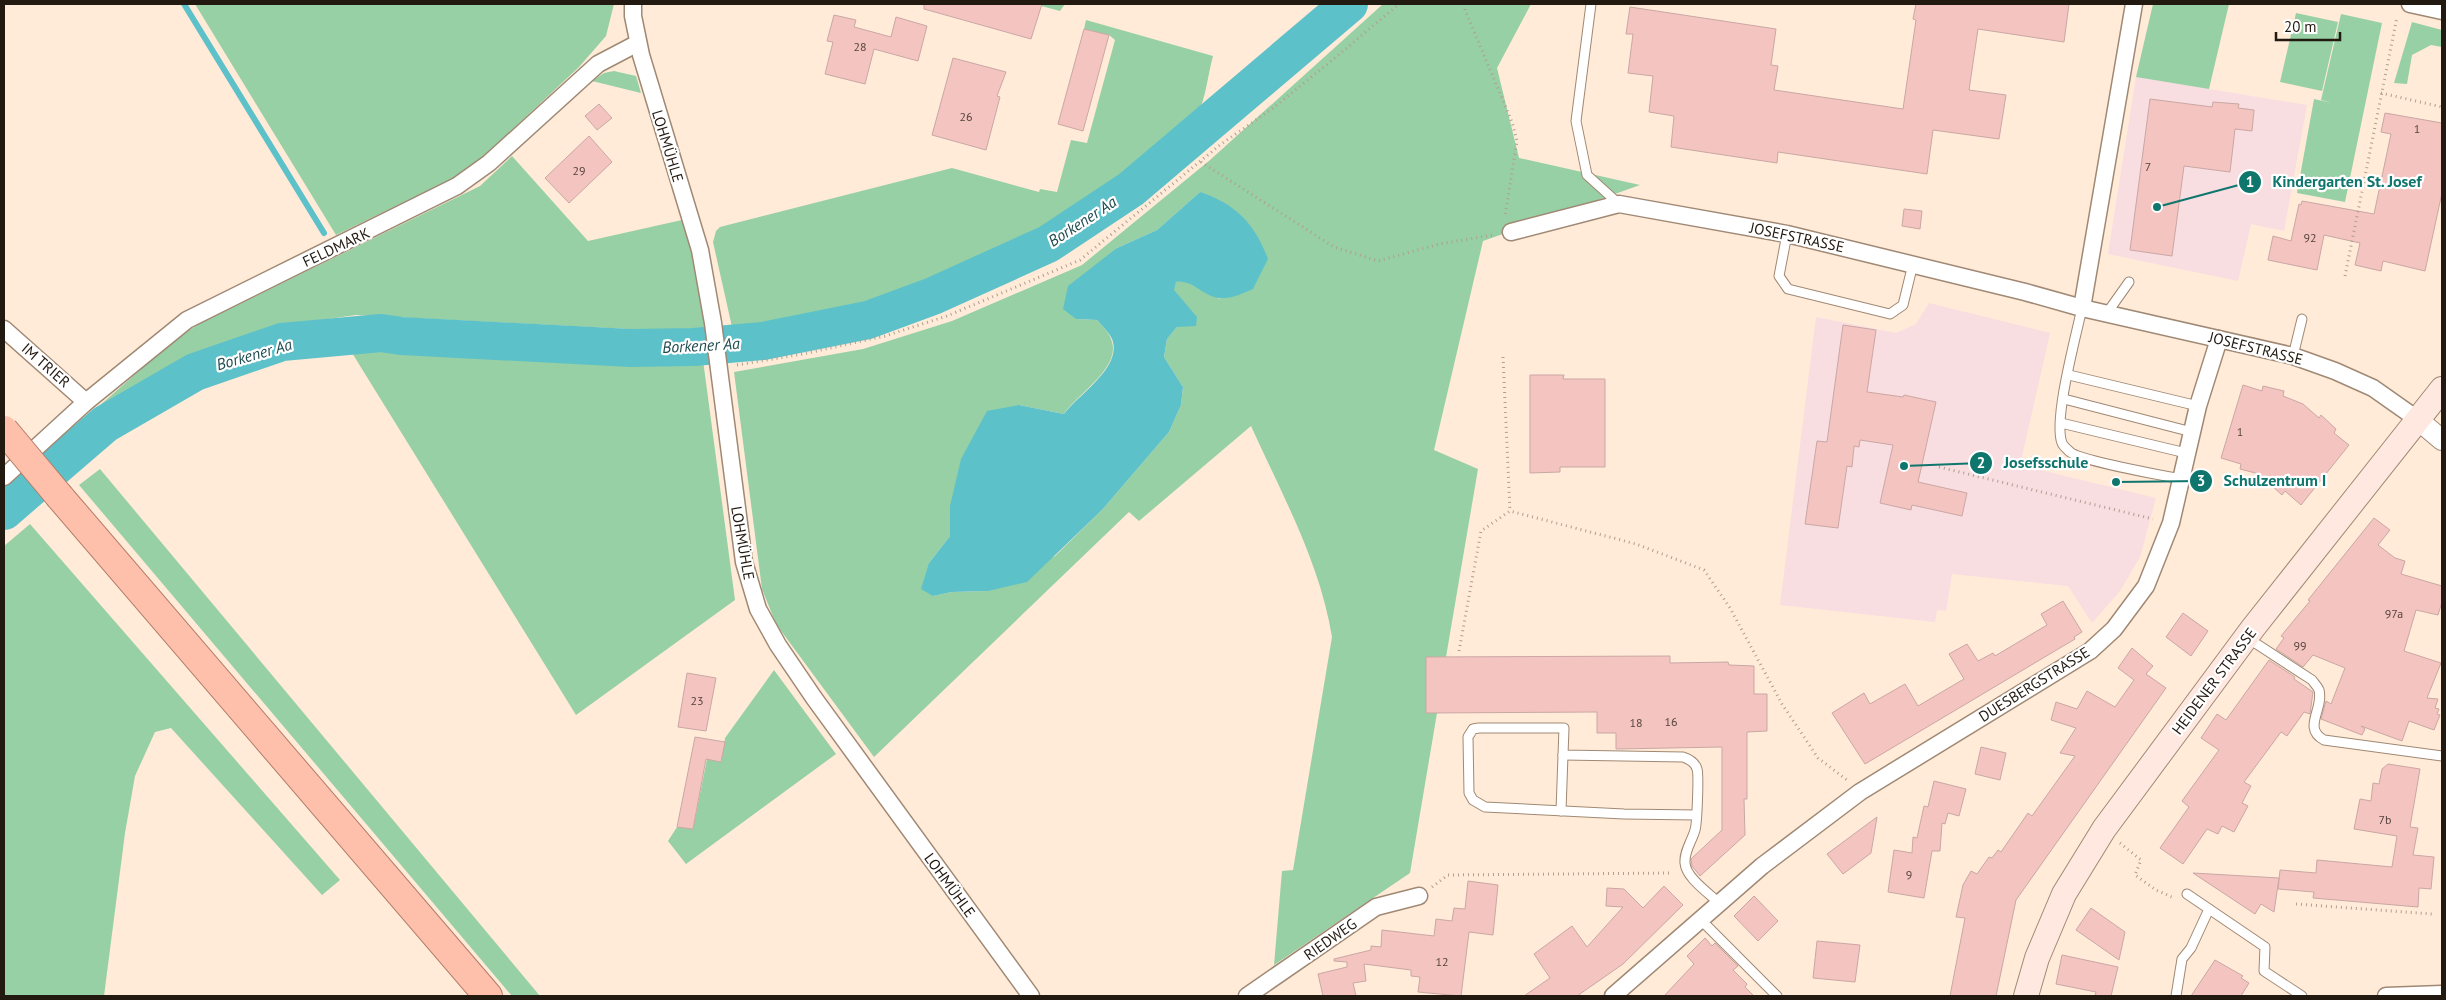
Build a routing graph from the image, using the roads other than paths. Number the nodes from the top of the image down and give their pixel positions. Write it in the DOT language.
graph roads {
  1 [pos="633,4"];
  2 [pos="1591,4"];
  3 [pos="2134,4"];
  4 [pos="2404,8"];
  5 [pos="2442,11"];
  6 [pos="638,43"];
  7 [pos="1619,204"];
  8 [pos="1505,230"];
  9 [pos="1787,234"];
  10 [pos="1913,264"];
  11 [pos="2130,282"];
  12 [pos="2082,308"];
  13 [pos="2107,314"];
  14 [pos="2302,319"];
  15 [pos="4,329"];
  16 [pos="2219,339"];
  17 [pos="2293,356"];
  18 [pos="2069,375"];
  19 [pos="2442,389"];
  20 [pos="2064,399"];
  21 [pos="86,402"];
  22 [pos="2198,406"];
  23 [pos="2417,419"];
  24 [pos="2061,423"];
  25 [pos="4,430"];
  26 [pos="2192,432"];
  27 [pos="2442,440"];
  28 [pos="2186,454"];
  29 [pos="4,455"];
  30 [pos="4,477"];
  31 [pos="2181,479"];
  32 [pos="54,502"];
  33 [pos="2246,637"];
  34 [pos="1563,755"];
  35 [pos="2442,756"];
  36 [pos="1561,811"];
  37 [pos="1696,815"];
  38 [pos="2186,894"];
  39 [pos="1420,896"];
  40 [pos="1719,903"];
  41 [pos="2210,909"];
  42 [pos="1701,920"];
  43 [pos="2442,994"];
  44 [pos="463,996"];
  45 [pos="488,996"];
  46 [pos="1031,996"];
  47 [pos="1247,996"];
  48 [pos="1613,996"];
  49 [pos="1777,996"];
  50 [pos="2026,996"];
  51 [pos="2176,996"];
  52 [pos="2302,996"];
  53 [pos="2386,996"];
  1 -- 6 [label="street"];
  2 -- 7 [label="lane"];
  3 -- 12 [label="street"];
  4 -- 5 [label="street"];
  6 -- 21 [label="street, FELDMARK"];
  6 -- 46 [label="street, LOHMÜHLE"];
  7 -- 8 [label="street, JOSEFSTRASSE"];
  7 -- 9 [label="street, JOSEFSTRASSE"];
  9 -- 10 [label="street, JOSEFSTRASSE"];
  9 -- 10 [label="lane"];
  10 -- 12 [label="street, JOSEFSTRASSE"];
  11 -- 13 [label="lane"];
  12 -- 13 [label="street, JOSEFSTRASSE"];
  12 -- 18 [label="lane"];
  13 -- 16 [label="street, JOSEFSTRASSE"];
  14 -- 17 [label="lane"];
  15 -- 21 [label="street, IM TRIER"];
  16 -- 17 [label="street, JOSEFSTRASSE"];
  16 -- 22 [label="street, DUESBERGSTRASSE"];
  17 -- 23 [label="street, JOSEFSTRASSE"];
  18 -- 20 [label="lane"];
  18 -- 22 [label="lane"];
  19 -- 23 [label="main road, HEIDENER STRASSE"];
  20 -- 24 [label="lane"];
  20 -- 26 [label="lane"];
  21 -- 30 [label="street, FELDMARK"];
  22 -- 26 [label="street, DUESBERGSTRASSE"];
  23 -- 27 [label="street"];
  23 -- 33 [label="main road, HEIDENER STRASSE"];
  24 -- 28 [label="lane"];
  24 -- 31 [label="lane"];
  25 -- 32 [label="highway, bridge"];
  26 -- 28 [label="street, DUESBERGSTRASSE"];
  28 -- 31 [label="street, DUESBERGSTRASSE"];
  29 -- 32 [label="highway"];
  31 -- 40 [label="street, DUESBERGSTRASSE"];
  32 -- 44 [label="highway"];
  32 -- 45 [label="highway"];
  33 -- 35 [label="lane"];
  33 -- 50 [label="main road, HEIDENER STRASSE"];
  34 -- 36 [label="lane"];
  34 -- 36 [label="lane"];
  34 -- 37 [label="lane"];
  36 -- 37 [label="lane"];
  37 -- 40 [label="lane"];
  38 -- 41 [label="lane"];
  39 -- 47 [label="street, RIEDWEG"];
  40 -- 42 [label="street, DUESBERGSTRASSE"];
  41 -- 51 [label="lane"];
  41 -- 52 [label="lane"];
  42 -- 48 [label="street, DUESBERGSTRASSE"];
  42 -- 49 [label="lane"];
  43 -- 53 [label="street"];
}
